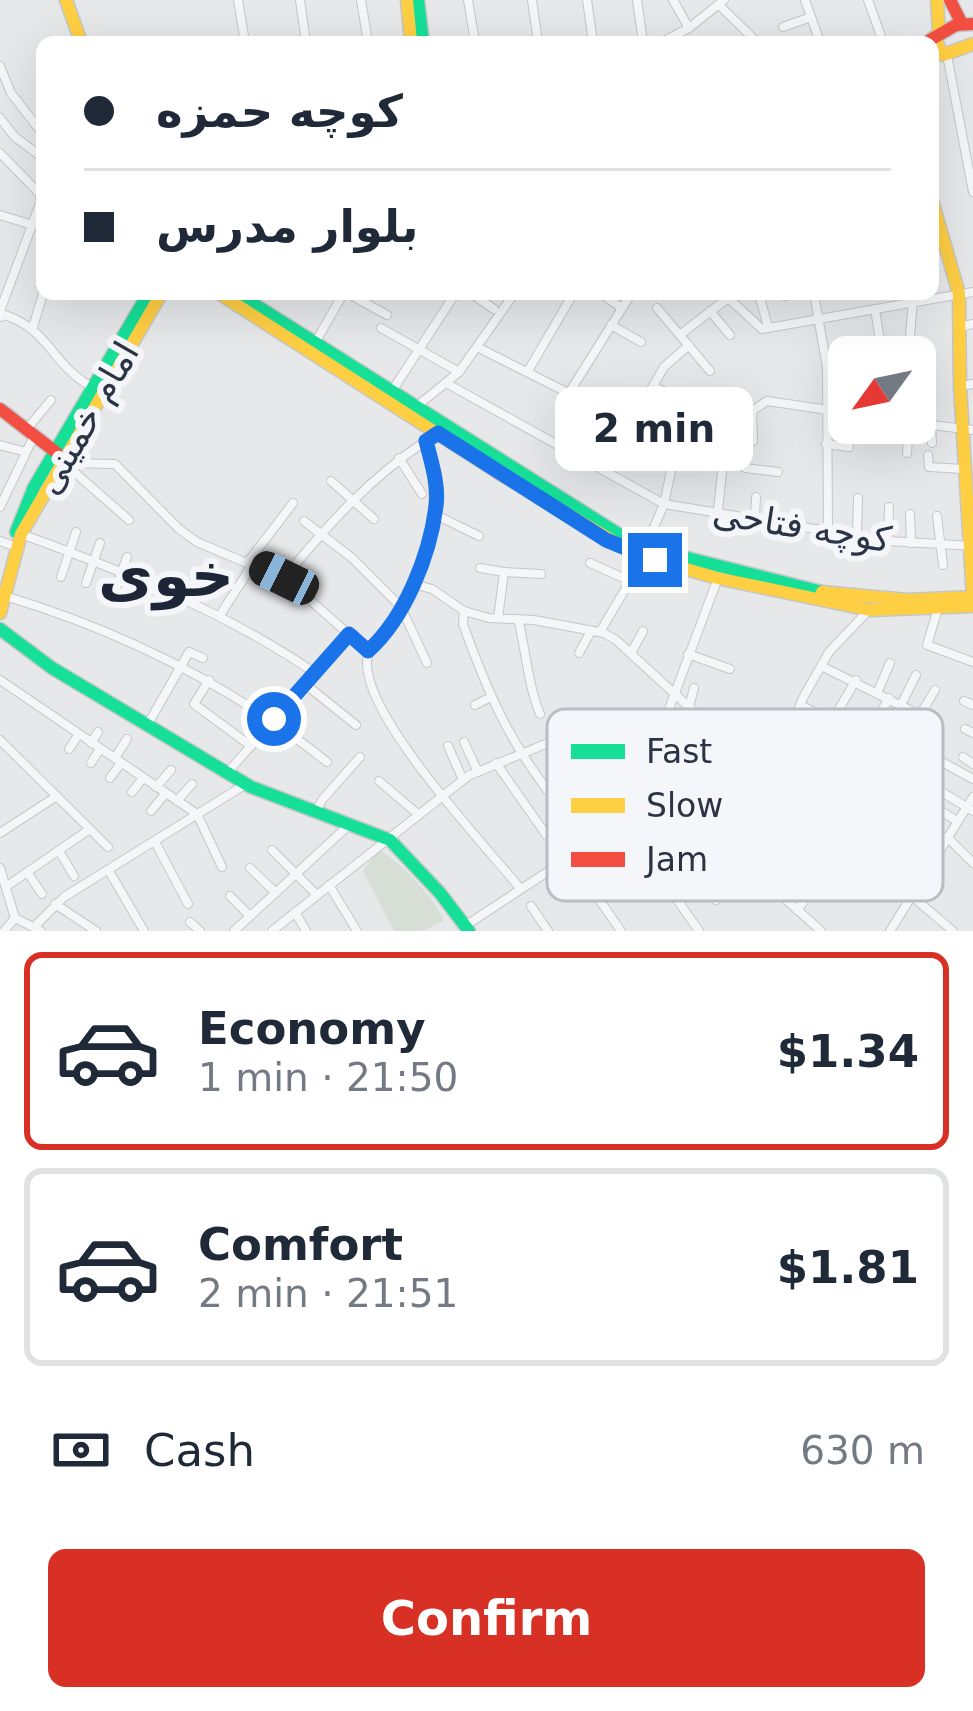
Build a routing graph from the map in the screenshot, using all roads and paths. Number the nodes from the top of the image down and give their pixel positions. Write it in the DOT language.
graph roads {
  1 [pos="238,0"];
  2 [pos="300,0"];
  3 [pos="361,0"];
  4 [pos="406,0"];
  5 [pos="418,0"];
  6 [pos="468,0"];
  7 [pos="532,0"];
  8 [pos="587,0"];
  9 [pos="637,0"];
  10 [pos="673,0"];
  11 [pos="805,0"];
  12 [pos="868,0"];
  13 [pos="722,2"];
  14 [pos="945,4"];
  15 [pos="71,5"];
  16 [pos="811,17"];
  17 [pos="967,24"];
  18 [pos="783,27"];
  19 [pos="689,28"];
  20 [pos="82,36"];
  21 [pos="244,36"];
  22 [pos="305,36"];
  23 [pos="367,36"];
  24 [pos="410,36"];
  25 [pos="422,36"];
  26 [pos="474,36"];
  27 [pos="537,36"];
  28 [pos="592,36"];
  29 [pos="643,36"];
  30 [pos="674,36"];
  31 [pos="752,36"];
  32 [pos="818,36"];
  33 [pos="881,36"];
  34 [pos="934,36"];
  35 [pos="937,36"];
  36 [pos="973,44"];
  37 [pos="941,57"];
  38 [pos="0,66"];
  39 [pos="0,118"];
  40 [pos="36,125"];
  41 [pos="36,152"];
  42 [pos="0,154"];
  43 [pos="36,190"];
  44 [pos="973,191"];
  45 [pos="0,215"];
  46 [pos="36,216"];
  47 [pos="939,220"];
  48 [pos="33,225"];
  49 [pos="966,293"];
  50 [pos="41,300"];
  51 [pos="145,300"];
  52 [pos="157,300"];
  53 [pos="229,300"];
  54 [pos="247,300"];
  55 [pos="342,300"];
  56 [pos="358,300"];
  57 [pos="451,300"];
  58 [pos="481,300"];
  59 [pos="510,300"];
  60 [pos="569,300"];
  61 [pos="610,300"];
  62 [pos="627,300"];
  63 [pos="722,300"];
  64 [pos="731,300"];
  65 [pos="760,300"];
  66 [pos="816,300"];
  67 [pos="920,300"];
  68 [pos="913,301"];
  69 [pos="622,308"];
  70 [pos="657,308"];
  71 [pos="494,309"];
  72 [pos="874,309"];
  73 [pos="710,311"];
  74 [pos="0,314"];
  75 [pos="387,315"];
  76 [pos="821,317"];
  77 [pos="966,325"];
  78 [pos="611,326"];
  79 [pos="33,327"];
  80 [pos="381,328"];
  81 [pos="763,328"];
  82 [pos="681,334"];
  83 [pos="730,335"];
  84 [pos="879,336"];
  85 [pos="910,336"];
  86 [pos="641,342"];
  87 [pos="315,343"];
  88 [pos="689,345"];
  89 [pos="477,347"];
  90 [pos="420,348"];
  91 [pos="827,367"];
  92 [pos="528,371"];
  93 [pos="710,371"];
  94 [pos="459,372"];
  95 [pos="446,383"];
  96 [pos="966,385"];
  97 [pos="653,386"];
  98 [pos="94,389"];
  99 [pos="392,392"];
  100 [pos="569,393"];
  101 [pos="669,394"];
  102 [pos="51,400"];
  103 [pos="416,407"];
  104 [pos="0,409"];
  105 [pos="827,410"];
  106 [pos="748,412"];
  107 [pos="636,416"];
  108 [pos="728,423"];
  109 [pos="681,424"];
  110 [pos="936,426"];
  111 [pos="967,429"];
  112 [pos="30,433"];
  113 [pos="432,437"];
  114 [pos="753,441"];
  115 [pos="826,444"];
  116 [pos="909,444"];
  117 [pos="0,445"];
  118 [pos="850,447"];
  119 [pos="26,452"];
  120 [pos="908,453"];
  121 [pos="928,455"];
  122 [pos="399,458"];
  123 [pos="60,460"];
  124 [pos="964,469"];
  125 [pos="778,472"];
  126 [pos="331,481"];
  127 [pos="422,494"];
  128 [pos="756,497"];
  129 [pos="858,498"];
  130 [pos="351,500"];
  131 [pos="293,502"];
  132 [pos="664,504"];
  133 [pos="0,507"];
  134 [pos="889,507"];
  135 [pos="718,511"];
  136 [pos="434,514"];
  137 [pos="910,514"];
  138 [pos="937,516"];
  139 [pos="755,518"];
  140 [pos="374,519"];
  141 [pos="129,520"];
  142 [pos="304,520"];
  143 [pos="829,530"];
  144 [pos="76,532"];
  145 [pos="322,533"];
  146 [pos="857,534"];
  147 [pos="479,536"];
  148 [pos="11,540"];
  149 [pos="888,541"];
  150 [pos="100,543"];
  151 [pos="911,543"];
  152 [pos="970,546"];
  153 [pos="940,547"];
  154 [pos="645,552"];
  155 [pos="69,553"];
  156 [pos="127,557"];
  157 [pos="93,562"];
  158 [pos="590,562"];
  159 [pos="250,563"];
  160 [pos="943,565"];
  161 [pos="479,568"];
  162 [pos="504,572"];
  163 [pos="121,574"];
  164 [pos="541,574"];
  165 [pos="61,577"];
  166 [pos="284,578"];
  167 [pos="718,578"];
  168 [pos="630,581"];
  169 [pos="194,582"];
  170 [pos="86,584"];
  171 [pos="413,584"];
  172 [pos="2,591"];
  173 [pos="114,593"];
  174 [pos="973,597"];
  175 [pos="188,602"];
  176 [pos="940,603"];
  177 [pos="973,606"];
  178 [pos="401,607"];
  179 [pos="870,610"];
  180 [pos="464,611"];
  181 [pos="0,613"];
  182 [pos="220,615"];
  183 [pos="498,618"];
  184 [pos="518,619"];
  185 [pos="0,628"];
  186 [pos="643,631"];
  187 [pos="595,632"];
  188 [pos="349,634"];
  189 [pos="368,651"];
  190 [pos="579,652"];
  191 [pos="631,653"];
  192 [pos="688,654"];
  193 [pos="203,658"];
  194 [pos="973,662"];
  195 [pos="890,663"];
  196 [pos="427,664"];
  197 [pos="821,666"];
  198 [pos="182,668"];
  199 [pos="730,669"];
  200 [pos="315,673"];
  201 [pos="916,676"];
  202 [pos="0,680"];
  203 [pos="209,680"];
  204 [pos="856,680"];
  205 [pos="305,684"];
  206 [pos="694,688"];
  207 [pos="935,690"];
  208 [pos="878,691"];
  209 [pos="673,693"];
  210 [pos="491,697"];
  211 [pos="889,697"];
  212 [pos="475,705"];
  213 [pos="800,705"];
  214 [pos="901,705"];
  215 [pos="689,707"];
  216 [pos="668,709"];
  217 [pos="691,709"];
  218 [pos="798,709"];
  219 [pos="808,709"];
  220 [pos="839,709"];
  221 [pos="882,709"];
  222 [pos="910,709"];
  223 [pos="925,709"];
  224 [pos="540,714"];
  225 [pos="274,719"];
  226 [pos="148,724"];
  227 [pos="356,724"];
  228 [pos="98,732"];
  229 [pos="79,734"];
  230 [pos="127,739"];
  231 [pos="0,740"];
  232 [pos="464,742"];
  233 [pos="547,742"];
  234 [pos="96,746"];
  235 [pos="250,746"];
  236 [pos="448,746"];
  237 [pos="69,749"];
  238 [pos="518,753"];
  239 [pos="360,757"];
  240 [pos="962,757"];
  241 [pos="117,760"];
  242 [pos="327,762"];
  243 [pos="91,763"];
  244 [pos="496,763"];
  245 [pos="943,763"];
  246 [pos="973,764"];
  247 [pos="171,770"];
  248 [pos="478,772"];
  249 [pos="227,773"];
  250 [pos="110,778"];
  251 [pos="143,778"];
  252 [pos="973,779"];
  253 [pos="463,780"];
  254 [pos="379,781"];
  255 [pos="192,784"];
  256 [pos="245,784"];
  257 [pos="156,787"];
  258 [pos="943,790"];
  259 [pos="547,791"];
  260 [pos="132,792"];
  261 [pos="166,793"];
  262 [pos="444,795"];
  263 [pos="57,796"];
  264 [pos="177,801"];
  265 [pos="971,804"];
  266 [pos="151,811"];
  267 [pos="316,812"];
  268 [pos="943,812"];
  269 [pos="197,814"];
  270 [pos="419,815"];
  271 [pos="957,821"];
  272 [pos="350,824"];
  273 [pos="90,829"];
  274 [pos="0,833"];
  275 [pos="547,836"];
  276 [pos="946,837"];
  277 [pos="390,840"];
  278 [pos="155,842"];
  279 [pos="943,842"];
  280 [pos="108,847"];
  281 [pos="59,850"];
  282 [pos="272,850"];
  283 [pos="973,863"];
  284 [pos="222,867"];
  285 [pos="250,868"];
  286 [pos="0,871"];
  287 [pos="109,871"];
  288 [pos="547,871"];
  289 [pos="27,872"];
  290 [pos="297,873"];
  291 [pos="74,876"];
  292 [pos="329,885"];
  293 [pos="7,886"];
  294 [pos="520,888"];
  295 [pos="276,892"];
  296 [pos="42,894"];
  297 [pos="317,895"];
  298 [pos="230,896"];
  299 [pos="601,901"];
  300 [pos="680,901"];
  301 [pos="787,901"];
  302 [pos="804,901"];
  303 [pos="907,901"];
  304 [pos="919,901"];
  305 [pos="55,904"];
  306 [pos="188,904"];
  307 [pos="531,906"];
  308 [pos="797,910"];
  309 [pos="295,913"];
  310 [pos="250,916"];
  311 [pos="15,918"];
  312 [pos="190,922"];
  313 [pos="39,928"];
  314 [pos="467,928"];
  315 [pos="4,931"];
  316 [pos="96,931"];
  317 [pos="144,931"];
  318 [pos="200,931"];
  319 [pos="233,931"];
  320 [pos="272,931"];
  321 [pos="306,931"];
  322 [pos="357,931"];
  323 [pos="548,931"];
  324 [pos="622,931"];
  325 [pos="704,931"];
  326 [pos="821,931"];
  327 [pos="890,931"];
  328 [pos="952,931"];
  1 -- 21 [label="street"];
  2 -- 22 [label="street"];
  3 -- 23 [label="street"];
  4 -- 24 [label="main road"];
  5 -- 25 [label="main road"];
  6 -- 26 [label="street"];
  7 -- 27 [label="street"];
  8 -- 28 [label="street"];
  9 -- 29 [label="street"];
  10 -- 19 [label="street"];
  11 -- 16 [label="street"];
  12 -- 33 [label="street"];
  13 -- 19 [label="street"];
  13 -- 31 [label="street"];
  14 -- 17 [label="main road"];
  14 -- 34 [label="main road"];
  15 -- 20 [label="main road"];
  16 -- 18 [label="street"];
  16 -- 32 [label="street"];
  17 -- 35 [label="main road"];
  19 -- 30 [label="street"];
  36 -- 37 [label="main road"];
  37 -- 44 [label="street"];
  38 -- 40 [label="street"];
  39 -- 41 [label="street"];
  42 -- 43 [label="street"];
  45 -- 48 [label="street"];
  46 -- 48 [label="street"];
  47 -- 49 [label="main road"];
  48 -- 74 [label="street"];
  49 -- 77 [label="main road"];
  50 -- 79 [label="street"];
  51 -- 98 [label="main road, امام خمینی"];
  52 -- 123 [label="main road, امام خمینی"];
  53 -- 113 [label="main road"];
  54 -- 87 [label="main road"];
  55 -- 87 [label="street"];
  56 -- 75 [label="street"];
  57 -- 90 [label="street"];
  58 -- 71 [label="street"];
  59 -- 89 [label="street"];
  60 -- 92 [label="street"];
  61 -- 69 [label="street"];
  62 -- 69 [label="street"];
  63 -- 73 [label="street"];
  64 -- 81 [label="street"];
  65 -- 81 [label="street"];
  66 -- 76 [label="street"];
  67 -- 68 [label="street"];
  68 -- 72 [label="street"];
  68 -- 85 [label="street"];
  69 -- 78 [label="street"];
  70 -- 82 [label="street"];
  72 -- 76 [label="street"];
  72 -- 84 [label="street"];
  73 -- 82 [label="street"];
  73 -- 83 [label="street"];
  74 -- 79 [label="street"];
  76 -- 81 [label="street"];
  76 -- 91 [label="street"];
  77 -- 96 [label="main road"];
  78 -- 86 [label="street"];
  78 -- 100 [label="street"];
  79 -- 98 [label="street"];
  80 -- 90 [label="street"];
  82 -- 88 [label="street"];
  87 -- 99 [label="main road"];
  88 -- 93 [label="street"];
  88 -- 97 [label="street"];
  89 -- 92 [label="street"];
  89 -- 94 [label="street"];
  90 -- 94 [label="street"];
  90 -- 99 [label="street"];
  91 -- 105 [label="street"];
  92 -- 100 [label="street"];
  94 -- 95 [label="street"];
  95 -- 103 [label="street"];
  95 -- 132 [label="street, کوچه فتاحی"];
  96 -- 111 [label="main road"];
  97 -- 101 [label="street"];
  97 -- 107 [label="street"];
  98 -- 123 [label="main road, امام خمینی"];
  99 -- 103 [label="main road"];
  100 -- 107 [label="street"];
  102 -- 112 [label="street"];
  103 -- 154 [label="main road"];
  104 -- 112 [label="main road"];
  105 -- 106 [label="street"];
  105 -- 115 [label="street"];
  106 -- 108 [label="street"];
  106 -- 114 [label="street"];
  106 -- 125 [label="street"];
  107 -- 109 [label="street"];
  108 -- 109 [label="street"];
  108 -- 135 [label="street"];
  109 -- 132 [label="street"];
  110 -- 111 [label="street"];
  111 -- 124 [label="main road"];
  112 -- 119 [label="street"];
  112 -- 123 [label="main road"];
  113 -- 122 [label="street"];
  113 -- 136 [label="street"];
  113 -- 154 [label="main road"];
  115 -- 118 [label="street"];
  115 -- 143 [label="street"];
  116 -- 120 [label="street"];
  117 -- 119 [label="street"];
  119 -- 133 [label="street"];
  121 -- 124 [label="street"];
  122 -- 127 [label="street"];
  122 -- 130 [label="street"];
  123 -- 141 [label="street"];
  123 -- 148 [label="main road, امام خمینی"];
  123 -- 159 [label="street"];
  124 -- 152 [label="main road"];
  126 -- 130 [label="street"];
  128 -- 139 [label="street"];
  129 -- 146 [label="street"];
  130 -- 140 [label="street"];
  130 -- 145 [label="street"];
  131 -- 159 [label="street"];
  132 -- 135 [label="street, کوچه فتاحی"];
  132 -- 154 [label="street"];
  134 -- 149 [label="street"];
  135 -- 139 [label="street, کوچه فتاحی"];
  136 -- 147 [label="street"];
  136 -- 171 [label="street"];
  137 -- 151 [label="street"];
  138 -- 153 [label="street"];
  139 -- 143 [label="street, کوچه فتاحی"];
  142 -- 145 [label="street"];
  143 -- 146 [label="street, کوچه فتاحی"];
  144 -- 155 [label="street"];
  145 -- 166 [label="street"];
  145 -- 178 [label="street"];
  146 -- 149 [label="street, کوچه فتاحی"];
  148 -- 155 [label="street"];
  148 -- 172 [label="main road, امام خمینی"];
  149 -- 151 [label="street, کوچه فتاحی"];
  150 -- 157 [label="street"];
  151 -- 153 [label="street, کوچه فتاحی"];
  152 -- 153 [label="street, کوچه فتاحی"];
  152 -- 174 [label="main road"];
  153 -- 160 [label="street"];
  154 -- 167 [label="main road"];
  154 -- 168 [label="street"];
  154 -- 176 [label="main road"];
  155 -- 157 [label="street"];
  155 -- 165 [label="street"];
  156 -- 163 [label="street"];
  157 -- 163 [label="street"];
  157 -- 170 [label="street"];
  158 -- 168 [label="street"];
  159 -- 166 [label="street"];
  159 -- 182 [label="street"];
  161 -- 162 [label="street"];
  162 -- 164 [label="street"];
  162 -- 183 [label="street"];
  163 -- 173 [label="street"];
  163 -- 175 [label="street"];
  166 -- 188 [label="street"];
  167 -- 179 [label="main road"];
  167 -- 192 [label="street"];
  168 -- 187 [label="street"];
  169 -- 175 [label="street"];
  171 -- 178 [label="street"];
  171 -- 180 [label="street"];
  172 -- 181 [label="main road, امام خمینی"];
  172 -- 198 [label="street"];
  174 -- 176 [label="main road"];
  175 -- 182 [label="street"];
  176 -- 177 [label="main road"];
  176 -- 179 [label="main road"];
  176 -- 194 [label="street"];
  178 -- 189 [label="street"];
  178 -- 196 [label="street"];
  179 -- 197 [label="street"];
  180 -- 183 [label="street"];
  180 -- 210 [label="street"];
  182 -- 200 [label="street"];
  183 -- 184 [label="street"];
  184 -- 187 [label="street"];
  184 -- 224 [label="street"];
  185 -- 226 [label="main road"];
  186 -- 191 [label="street"];
  187 -- 190 [label="street"];
  187 -- 191 [label="street"];
  188 -- 189 [label="street"];
  188 -- 200 [label="street"];
  189 -- 262 [label="street"];
  191 -- 209 [label="street"];
  192 -- 199 [label="street"];
  192 -- 209 [label="street"];
  193 -- 198 [label="street"];
  195 -- 208 [label="street"];
  197 -- 204 [label="street"];
  197 -- 213 [label="street"];
  198 -- 203 [label="street"];
  198 -- 226 [label="street"];
  200 -- 205 [label="street"];
  201 -- 214 [label="street"];
  202 -- 229 [label="street"];
  203 -- 225 [label="street"];
  203 -- 235 [label="street"];
  204 -- 208 [label="street"];
  204 -- 220 [label="street"];
  205 -- 225 [label="street"];
  205 -- 227 [label="street"];
  206 -- 215 [label="street"];
  207 -- 223 [label="street"];
  208 -- 211 [label="street"];
  209 -- 215 [label="street"];
  209 -- 216 [label="street"];
  210 -- 212 [label="street"];
  210 -- 238 [label="street"];
  211 -- 214 [label="street"];
  211 -- 221 [label="street"];
  213 -- 218 [label="street"];
  213 -- 219 [label="street"];
  214 -- 222 [label="street"];
  215 -- 217 [label="street"];
  225 -- 235 [label="street"];
  225 -- 242 [label="street"];
  226 -- 249 [label="main road"];
  228 -- 234 [label="street"];
  229 -- 234 [label="street"];
  229 -- 237 [label="street"];
  230 -- 241 [label="street"];
  231 -- 263 [label="street"];
  232 -- 248 [label="street"];
  233 -- 238 [label="street"];
  234 -- 241 [label="street"];
  234 -- 243 [label="street"];
  235 -- 249 [label="street"];
  236 -- 253 [label="street"];
  238 -- 244 [label="street"];
  238 -- 259 [label="street"];
  239 -- 267 [label="street"];
  240 -- 246 [label="street"];
  241 -- 250 [label="street"];
  241 -- 251 [label="street"];
  244 -- 248 [label="street"];
  244 -- 275 [label="street"];
  245 -- 252 [label="street"];
  247 -- 257 [label="street"];
  248 -- 253 [label="street"];
  249 -- 256 [label="main road"];
  251 -- 257 [label="street"];
  251 -- 260 [label="street"];
  253 -- 262 [label="street"];
  254 -- 270 [label="street"];
  255 -- 264 [label="street"];
  256 -- 267 [label="main road"];
  256 -- 269 [label="street"];
  257 -- 261 [label="street"];
  258 -- 265 [label="street"];
  261 -- 264 [label="street"];
  261 -- 266 [label="street"];
  262 -- 270 [label="street"];
  262 -- 294 [label="street"];
  263 -- 273 [label="street"];
  263 -- 274 [label="street"];
  264 -- 269 [label="street"];
  265 -- 271 [label="street"];
  267 -- 272 [label="main road"];
  268 -- 271 [label="street"];
  269 -- 278 [label="street"];
  269 -- 284 [label="street"];
  270 -- 277 [label="street"];
  271 -- 276 [label="street"];
  272 -- 277 [label="main road"];
  272 -- 290 [label="street"];
  273 -- 280 [label="street"];
  273 -- 281 [label="street"];
  276 -- 279 [label="street"];
  276 -- 283 [label="street"];
  277 -- 292 [label="street"];
  277 -- 314 [label="main road"];
  278 -- 287 [label="street"];
  278 -- 306 [label="street"];
  281 -- 289 [label="street"];
  281 -- 291 [label="street"];
  282 -- 290 [label="street"];
  285 -- 295 [label="street"];
  286 -- 293 [label="street"];
  287 -- 305 [label="street"];
  287 -- 317 [label="street"];
  288 -- 294 [label="street"];
  289 -- 293 [label="street"];
  289 -- 296 [label="street"];
  290 -- 295 [label="street"];
  290 -- 297 [label="street"];
  292 -- 297 [label="street"];
  292 -- 322 [label="street"];
  293 -- 311 [label="street"];
  294 -- 314 [label="street"];
  295 -- 310 [label="street"];
  297 -- 309 [label="street"];
  298 -- 310 [label="street"];
  299 -- 324 [label="street"];
  300 -- 325 [label="street"];
  301 -- 308 [label="street"];
  302 -- 308 [label="street"];
  303 -- 327 [label="street"];
  304 -- 328 [label="street"];
  305 -- 313 [label="street"];
  305 -- 316 [label="street"];
  307 -- 323 [label="street"];
  308 -- 326 [label="street"];
  309 -- 320 [label="street"];
  309 -- 321 [label="street"];
  310 -- 319 [label="street"];
  311 -- 313 [label="street"];
  311 -- 315 [label="street"];
  312 -- 318 [label="street"];
}
